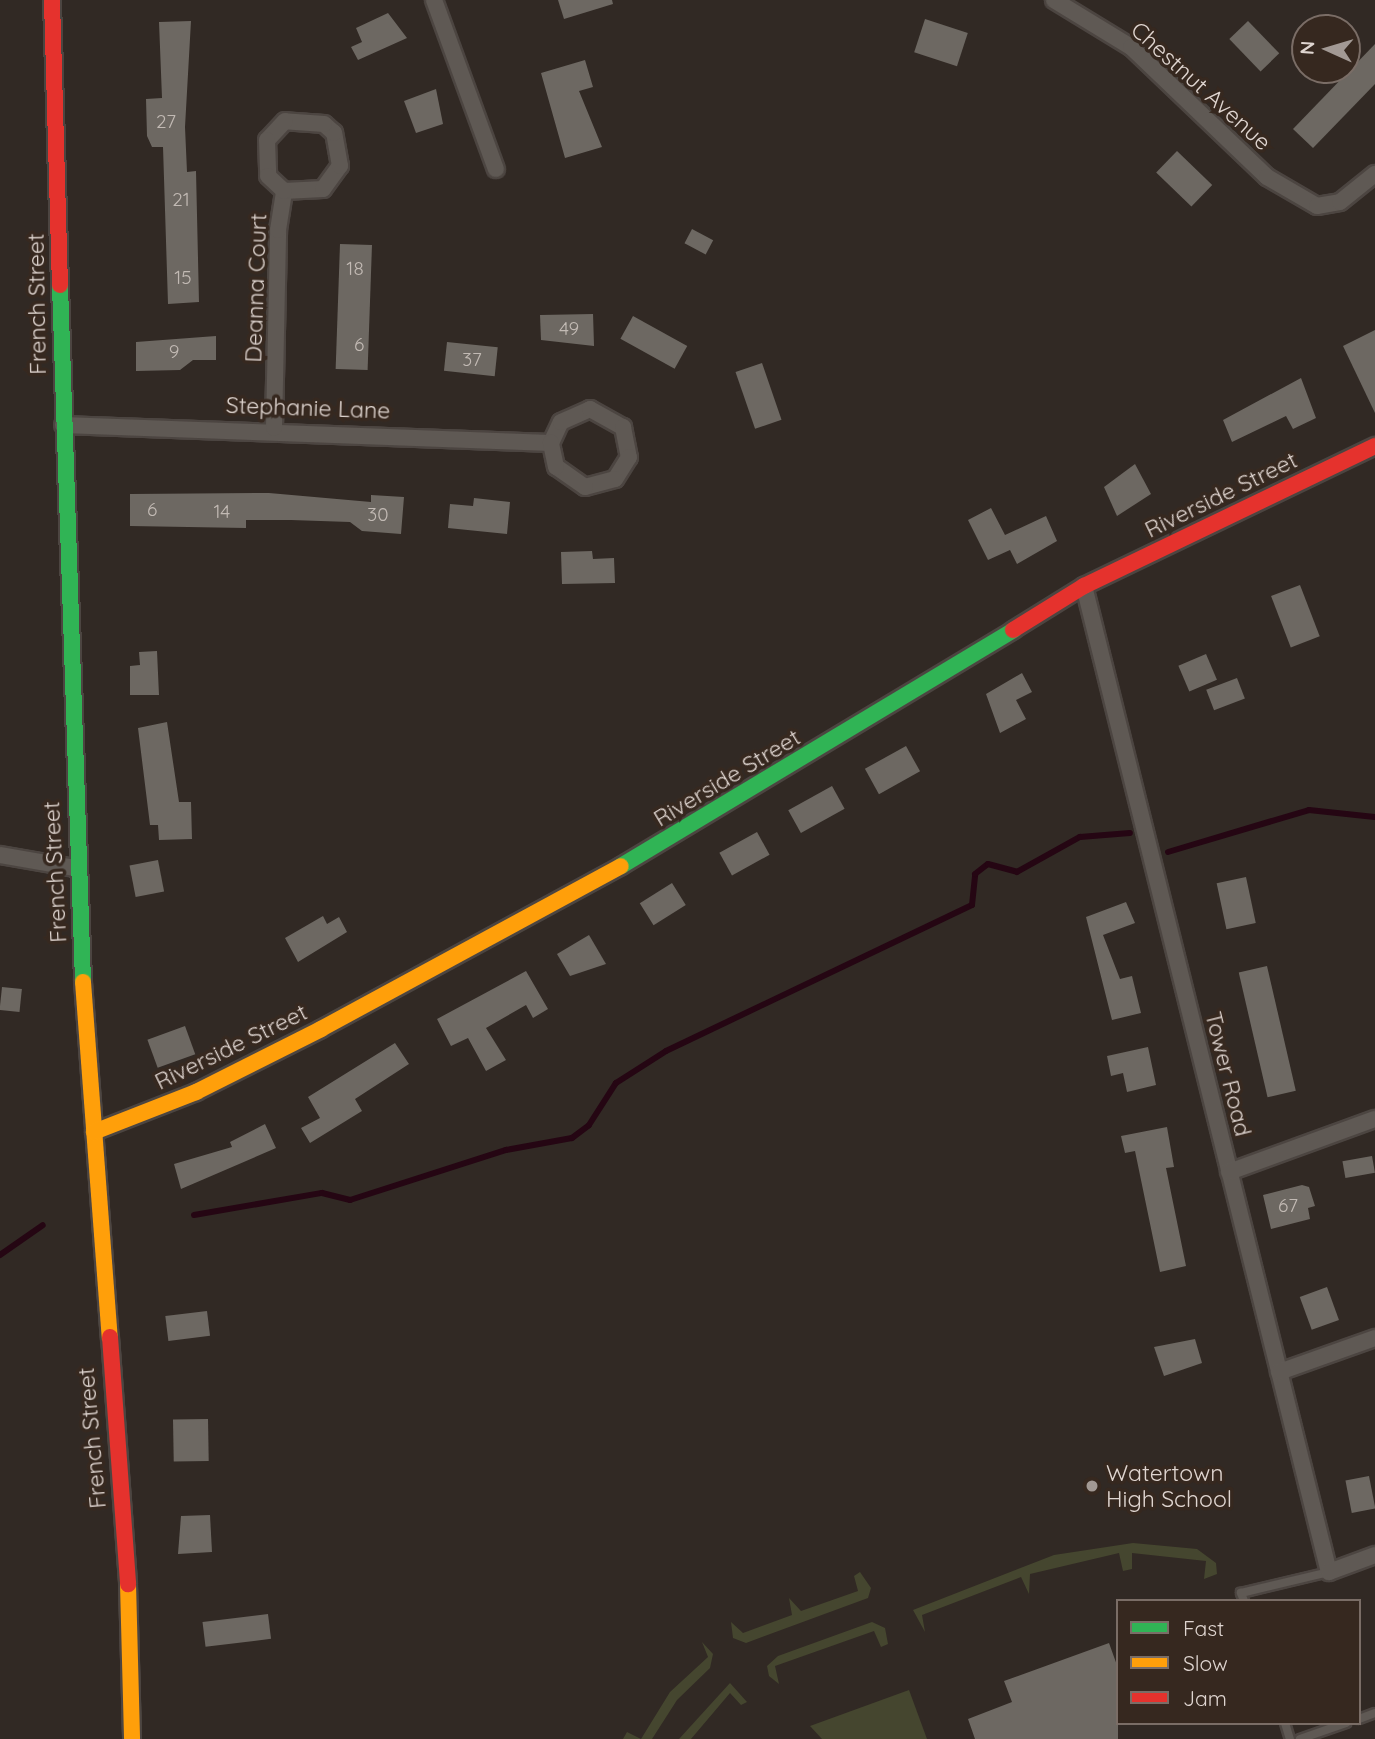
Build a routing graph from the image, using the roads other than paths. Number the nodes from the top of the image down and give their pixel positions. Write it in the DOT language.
graph roads {
  1 [pos="52,0"];
  2 [pos="434,0"];
  3 [pos="1054,0"];
  4 [pos="496,169"];
  5 [pos="1375,174"];
  6 [pos="284,191"];
  7 [pos="63,425"];
  8 [pos="274,428"];
  9 [pos="551,443"];
  10 [pos="1375,446"];
  11 [pos="1084,586"];
  12 [pos="0,855"];
  13 [pos="75,868"];
  14 [pos="1375,1119"];
  15 [pos="94,1132"];
  16 [pos="1229,1172"];
  17 [pos="1375,1338"];
  18 [pos="1279,1372"];
  19 [pos="1375,1555"];
  20 [pos="1329,1572"];
  21 [pos="1242,1597"];
  22 [pos="1340,1725"];
  23 [pos="132,1739"];
  24 [pos="1300,1739"];
  1 -- 7 [label="street, French Street"];
  2 -- 4 [label="street"];
  3 -- 5 [label="street, Chestnut Avenue"];
  6 -- 6 [label="street, Deanna Court"];
  6 -- 8 [label="street, Deanna Court"];
  7 -- 8 [label="street, Stephanie Lane"];
  7 -- 13 [label="street, French Street"];
  8 -- 9 [label="street, Stephanie Lane"];
  9 -- 9 [label="street"];
  10 -- 11 [label="street, Riverside Street"];
  11 -- 15 [label="street, Riverside Street"];
  11 -- 16 [label="street, Tower Road"];
  12 -- 13 [label="street"];
  13 -- 15 [label="street, French Street"];
  14 -- 16 [label="street"];
  15 -- 23 [label="street, French Street"];
  16 -- 18 [label="street, Tower Road"];
  17 -- 18 [label="street"];
  18 -- 20 [label="street, Tower Road"];
  19 -- 20 [label="street"];
  20 -- 21 [label="lane"];
  22 -- 24 [label="lane"];
}
